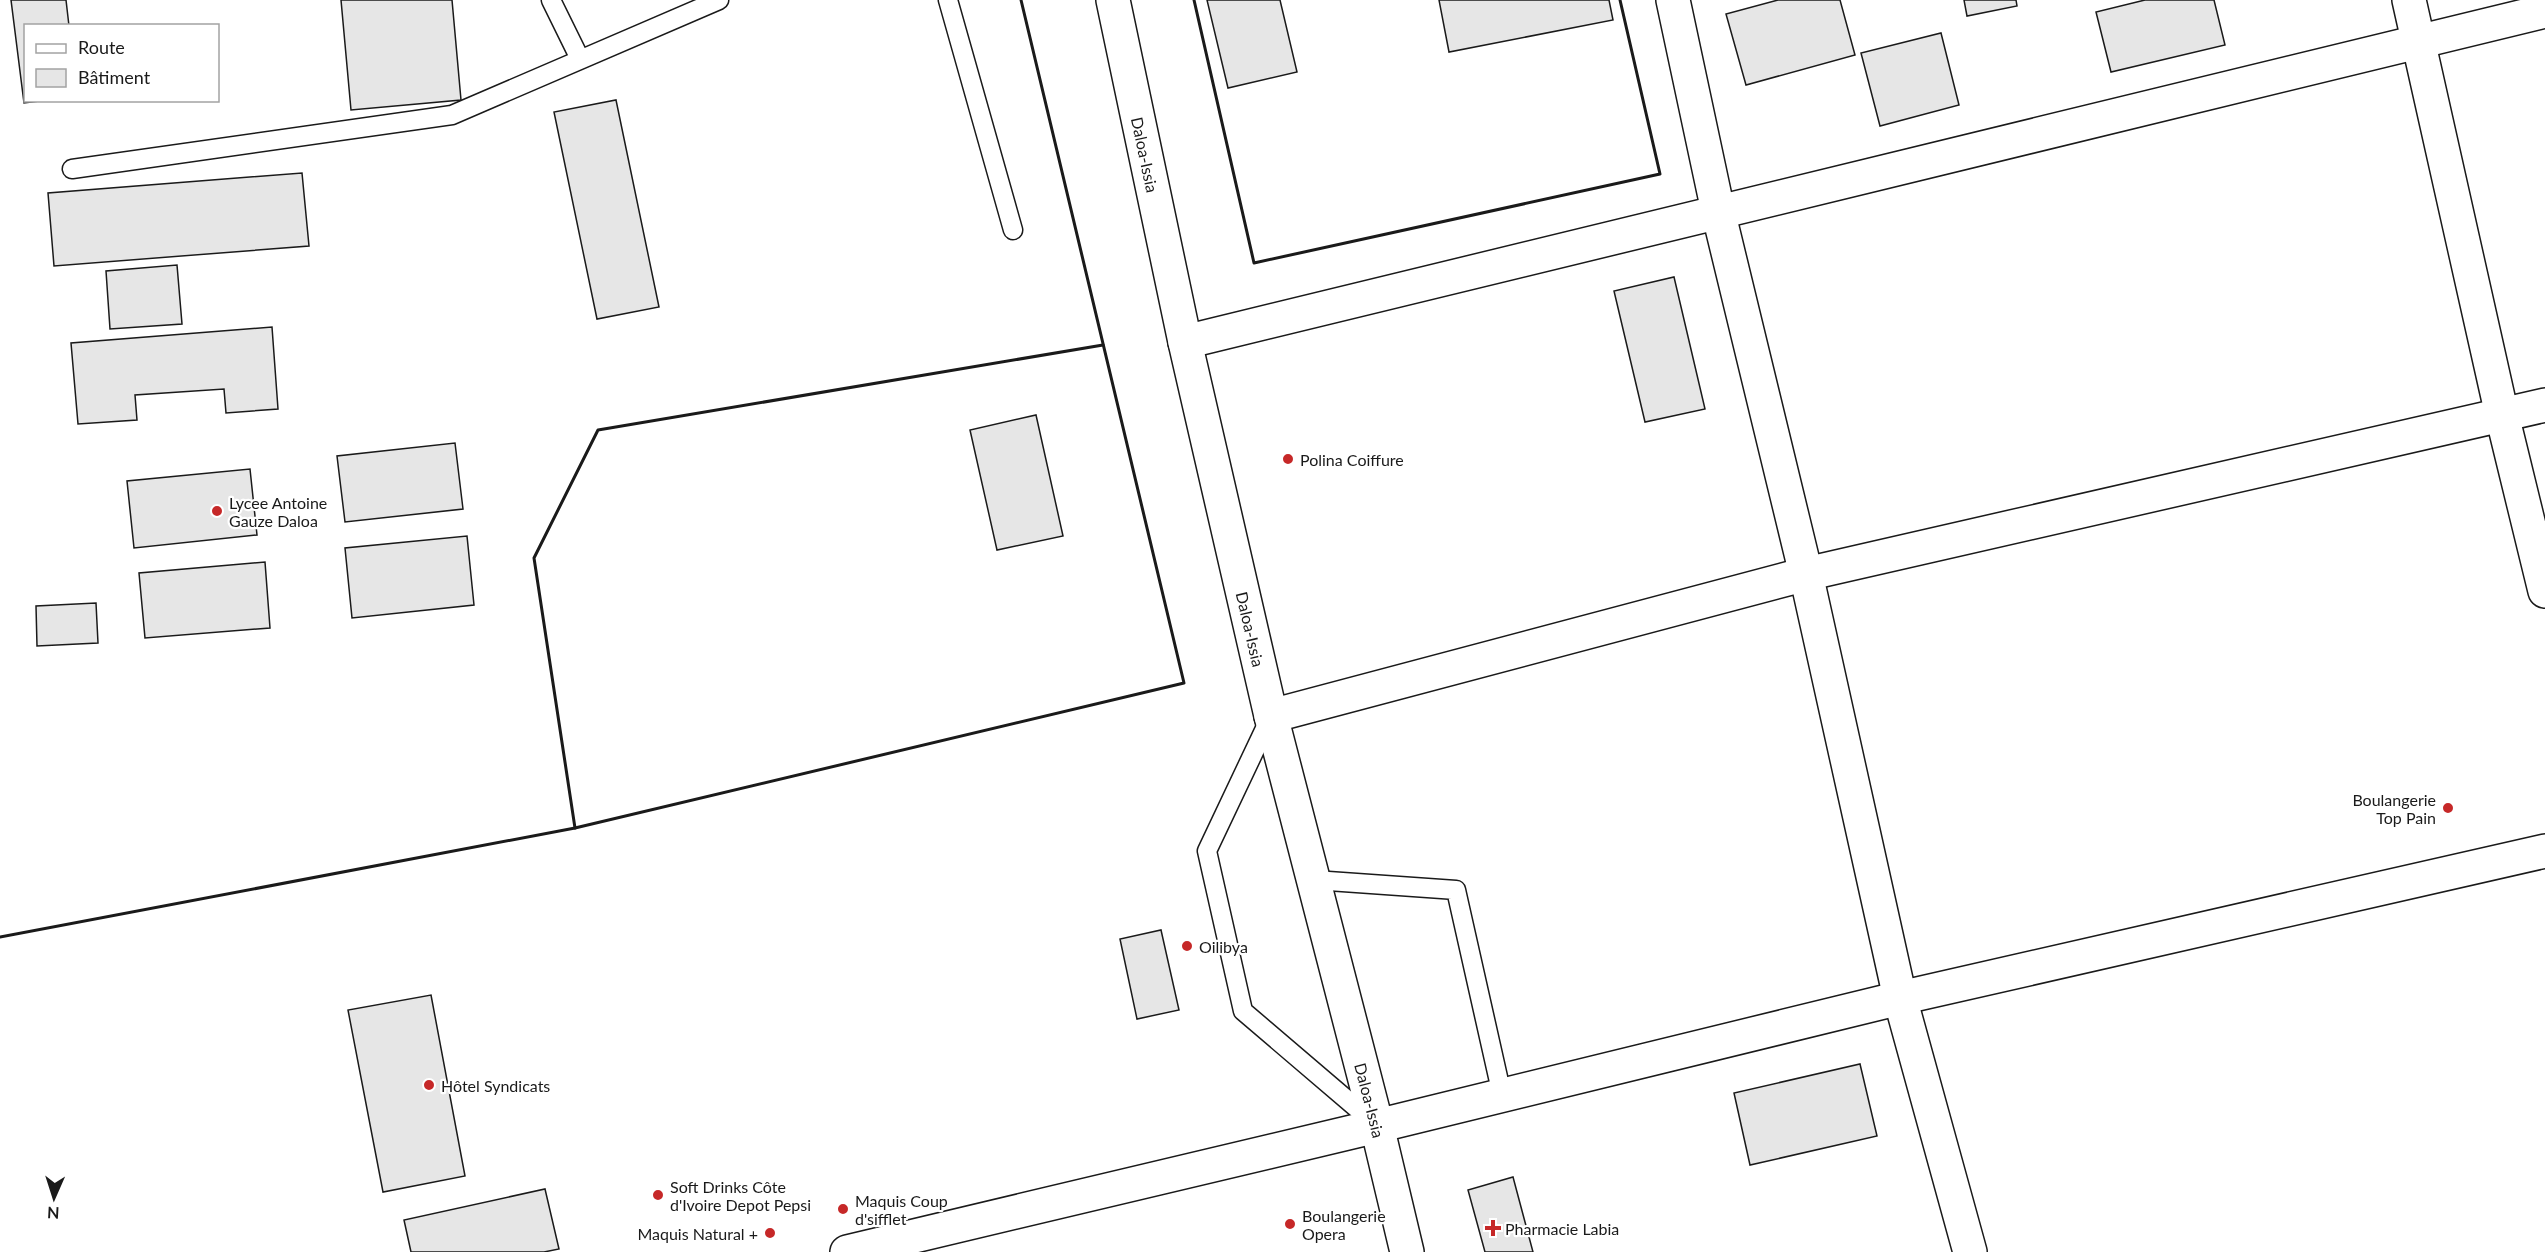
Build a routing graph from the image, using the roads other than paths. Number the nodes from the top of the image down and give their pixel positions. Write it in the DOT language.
graph roads {
  1 [pos="551,0"];
  2 [pos="719,0"];
  3 [pos="948,0"];
  4 [pos="1113,0"];
  5 [pos="1673,0"];
  6 [pos="2409,0"];
  7 [pos="2545,11"];
  8 [pos="2420,41"];
  9 [pos="580,59"];
  10 [pos="72,169"];
  11 [pos="1718,211"];
  12 [pos="1013,230"];
  13 [pos="1185,342"];
  14 [pos="2545,405"];
  15 [pos="2502,415"];
  16 [pos="1806,574"];
  17 [pos="2545,591"];
  18 [pos="1271,716"];
  19 [pos="2545,851"];
  20 [pos="1314,880"];
  21 [pos="1900,998"];
  22 [pos="1502,1095"];
  23 [pos="1377,1126"];
  24 [pos="847,1252"];
  25 [pos="1407,1252"];
  26 [pos="1970,1252"];
  1 -- 9 [label="lane"];
  2 -- 9 [label="lane"];
  3 -- 12 [label="lane"];
  4 -- 13 [label="street, Daloa-Issia"];
  5 -- 11 [label="street"];
  6 -- 8 [label="street"];
  7 -- 8 [label="street"];
  8 -- 11 [label="street"];
  8 -- 15 [label="street"];
  9 -- 10 [label="lane"];
  11 -- 13 [label="street"];
  11 -- 16 [label="street"];
  13 -- 18 [label="street, Daloa-Issia"];
  14 -- 15 [label="street"];
  15 -- 16 [label="street"];
  15 -- 17 [label="street"];
  16 -- 18 [label="street"];
  16 -- 21 [label="street"];
  18 -- 20 [label="street, Daloa-Issia"];
  18 -- 23 [label="lane"];
  19 -- 21 [label="street"];
  20 -- 22 [label="lane"];
  20 -- 23 [label="street, Daloa-Issia"];
  21 -- 22 [label="street"];
  21 -- 26 [label="street"];
  22 -- 23 [label="street"];
  23 -- 24 [label="street"];
  23 -- 25 [label="street, Daloa-Issia"];
}
